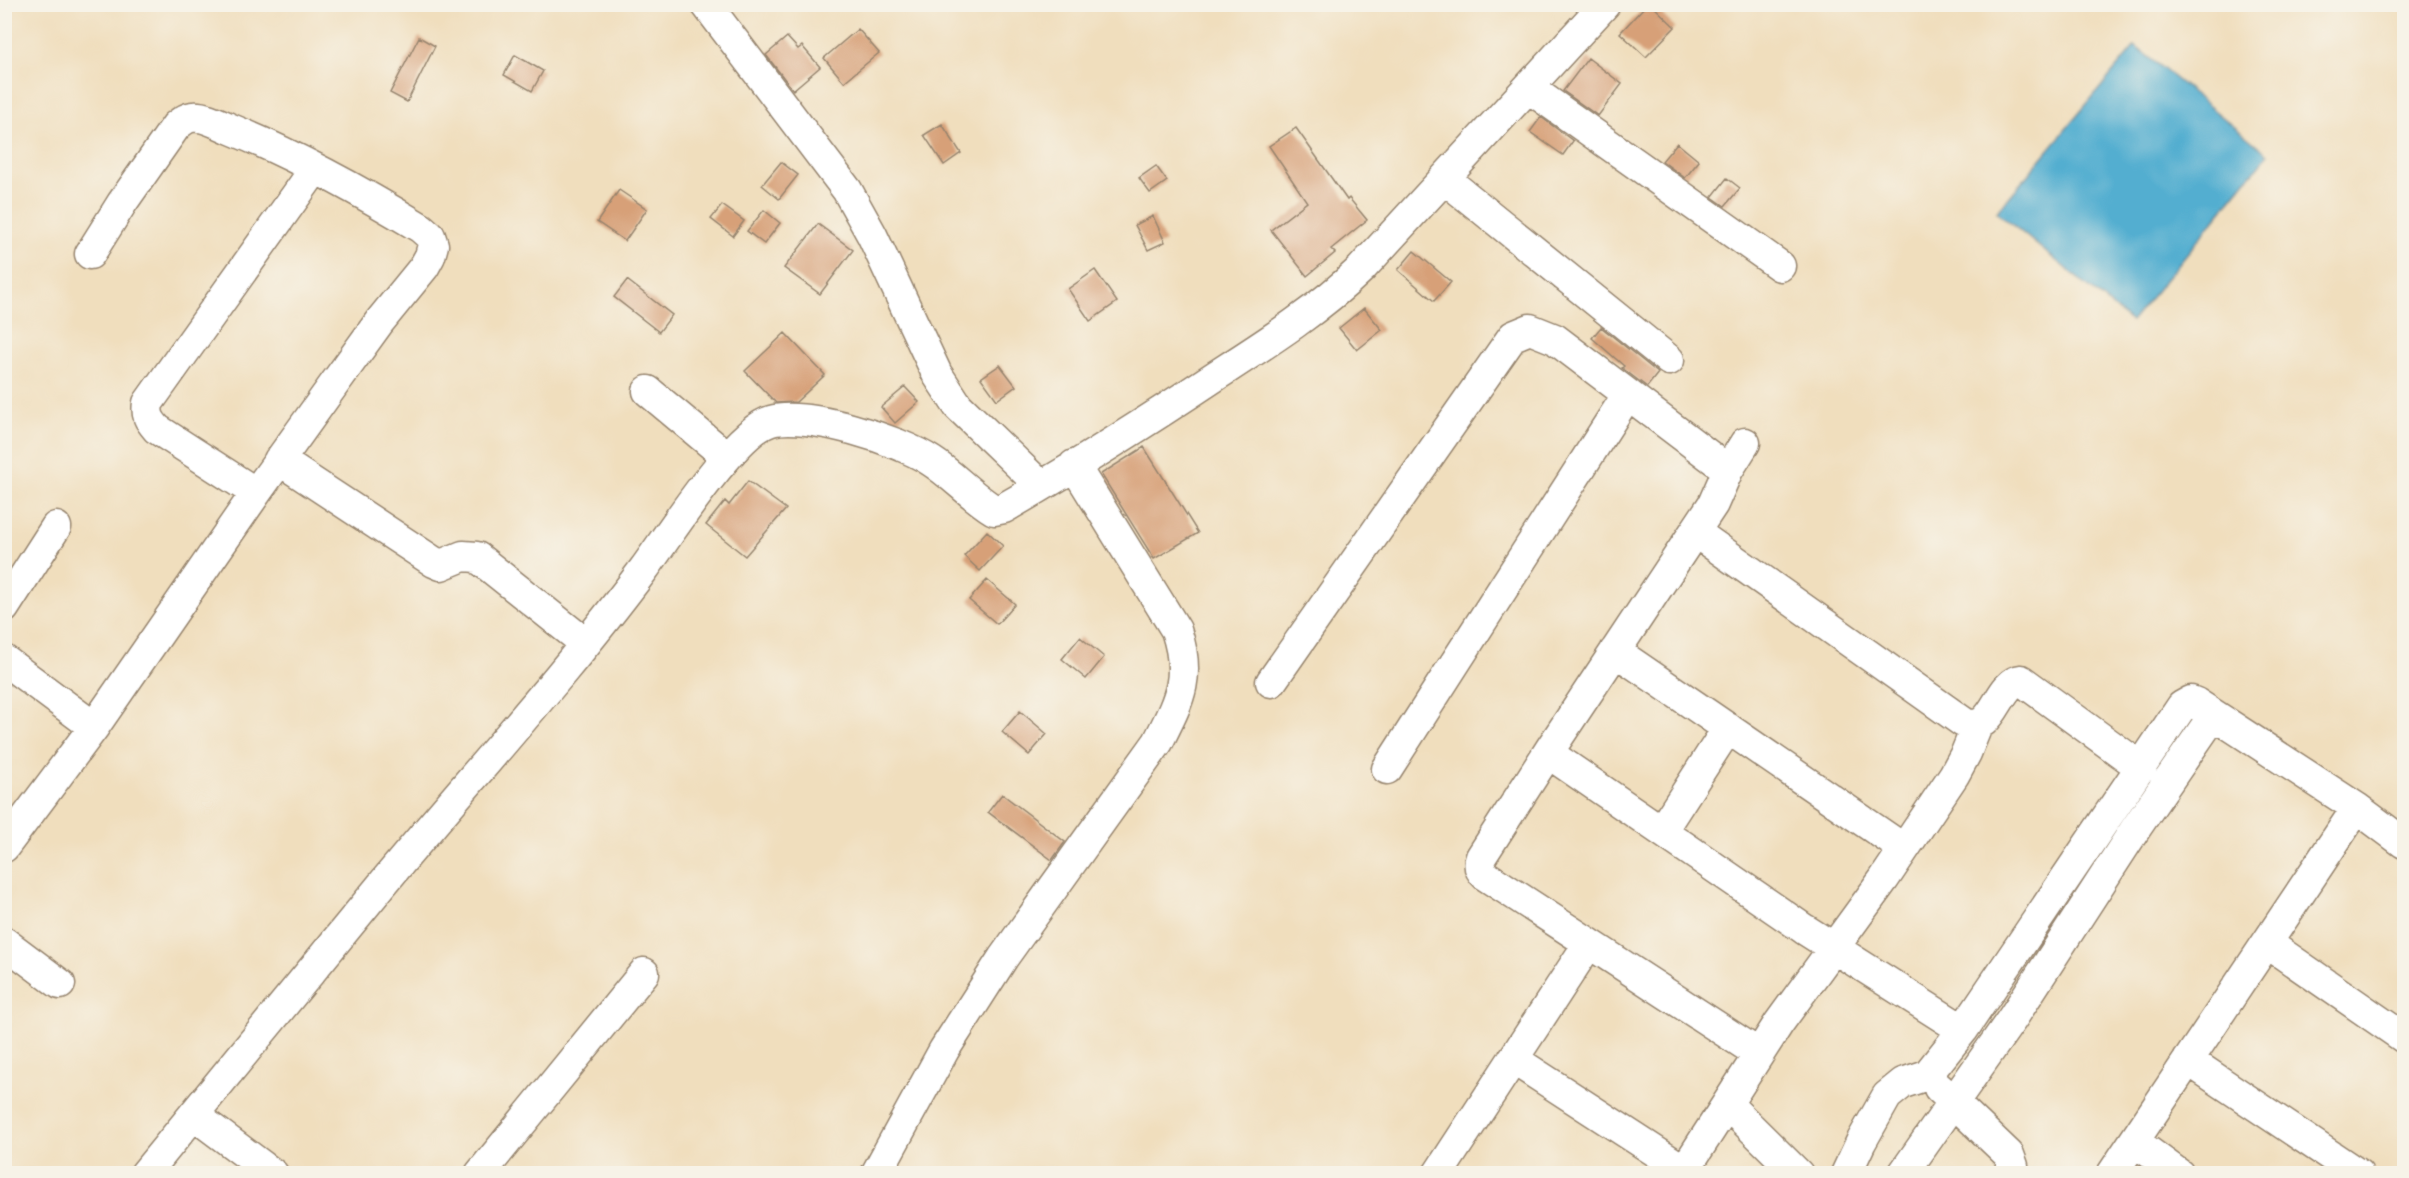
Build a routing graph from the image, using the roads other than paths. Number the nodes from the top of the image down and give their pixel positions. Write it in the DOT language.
graph roads {
  1 [pos="706,4"];
  2 [pos="1605,4"];
  3 [pos="1529,88"];
  4 [pos="315,169"];
  5 [pos="1445,179"];
  6 [pos="90,254"];
  7 [pos="1780,266"];
  8 [pos="1669,360"];
  9 [pos="648,391"];
  10 [pos="1628,394"];
  11 [pos="1745,443"];
  12 [pos="727,458"];
  13 [pos="279,460"];
  14 [pos="1074,465"];
  15 [pos="1728,470"];
  16 [pos="1041,486"];
  17 [pos="256,493"];
  18 [pos="56,527"];
  19 [pos="1695,532"];
  20 [pos="4,608"];
  21 [pos="585,643"];
  22 [pos="1615,651"];
  23 [pos="4,660"];
  24 [pos="1271,682"];
  25 [pos="2213,716"];
  26 [pos="1977,726"];
  27 [pos="94,727"];
  28 [pos="1728,728"];
  29 [pos="1548,753"];
  30 [pos="2142,768"];
  31 [pos="1387,769"];
  32 [pos="2357,808"];
  33 [pos="1662,830"];
  34 [pos="2404,843"];
  35 [pos="4,847"];
  36 [pos="1904,849"];
  37 [pos="4,942"];
  38 [pos="1589,943"];
  39 [pos="2267,943"];
  40 [pos="1833,947"];
  41 [pos="644,973"];
  42 [pos="60,984"];
  43 [pos="1963,1030"];
  44 [pos="2404,1038"];
  45 [pos="1759,1054"];
  46 [pos="1513,1059"];
  47 [pos="2188,1060"];
  48 [pos="1927,1075"];
  49 [pos="1952,1103"];
  50 [pos="1727,1104"];
  51 [pos="194,1114"];
  52 [pos="2134,1141"];
  53 [pos="1683,1172"];
  54 [pos="145,1173"];
  55 [pos="273,1173"];
  56 [pos="480,1173"];
  57 [pos="876,1173"];
  58 [pos="1438,1173"];
  59 [pos="1798,1173"];
  60 [pos="1846,1173"];
  61 [pos="1903,1173"];
  62 [pos="2008,1173"];
  63 [pos="2112,1173"];
  64 [pos="2179,1173"];
  65 [pos="2358,1173"];
  1 -- 16 [label="street"];
  2 -- 3 [label="street"];
  3 -- 5 [label="street"];
  3 -- 7 [label="street"];
  4 -- 6 [label="street"];
  4 -- 13 [label="street"];
  4 -- 17 [label="street"];
  5 -- 8 [label="street"];
  5 -- 14 [label="street"];
  9 -- 12 [label="street"];
  10 -- 15 [label="street"];
  10 -- 24 [label="street"];
  10 -- 31 [label="street"];
  11 -- 15 [label="street"];
  12 -- 16 [label="street"];
  12 -- 21 [label="street"];
  13 -- 17 [label="street"];
  13 -- 21 [label="street"];
  14 -- 16 [label="street"];
  14 -- 57 [label="street"];
  15 -- 19 [label="street"];
  17 -- 27 [label="street"];
  18 -- 20 [label="street"];
  19 -- 22 [label="street"];
  19 -- 26 [label="street"];
  21 -- 51 [label="street"];
  22 -- 28 [label="street"];
  22 -- 29 [label="street"];
  23 -- 27 [label="street"];
  25 -- 30 [label="street"];
  25 -- 32 [label="street"];
  25 -- 49 [label="street"];
  26 -- 30 [label="street"];
  26 -- 36 [label="street"];
  27 -- 35 [label="street"];
  28 -- 33 [label="street"];
  28 -- 36 [label="street"];
  29 -- 33 [label="street"];
  29 -- 38 [label="street"];
  30 -- 43 [label="street"];
  32 -- 34 [label="street"];
  32 -- 39 [label="street"];
  33 -- 40 [label="street"];
  36 -- 40 [label="street"];
  37 -- 42 [label="street"];
  38 -- 45 [label="street"];
  38 -- 46 [label="street"];
  39 -- 44 [label="street"];
  39 -- 47 [label="street"];
  40 -- 43 [label="street"];
  40 -- 45 [label="street"];
  41 -- 56 [label="street"];
  43 -- 48 [label="street"];
  45 -- 50 [label="street"];
  46 -- 53 [label="street"];
  46 -- 58 [label="street"];
  47 -- 52 [label="street"];
  47 -- 65 [label="street"];
  48 -- 49 [label="street"];
  48 -- 60 [label="street"];
  49 -- 61 [label="street"];
  49 -- 62 [label="street"];
  50 -- 53 [label="street"];
  50 -- 59 [label="street"];
  51 -- 54 [label="street"];
  51 -- 55 [label="street"];
  52 -- 63 [label="street"];
  52 -- 64 [label="street"];
}
